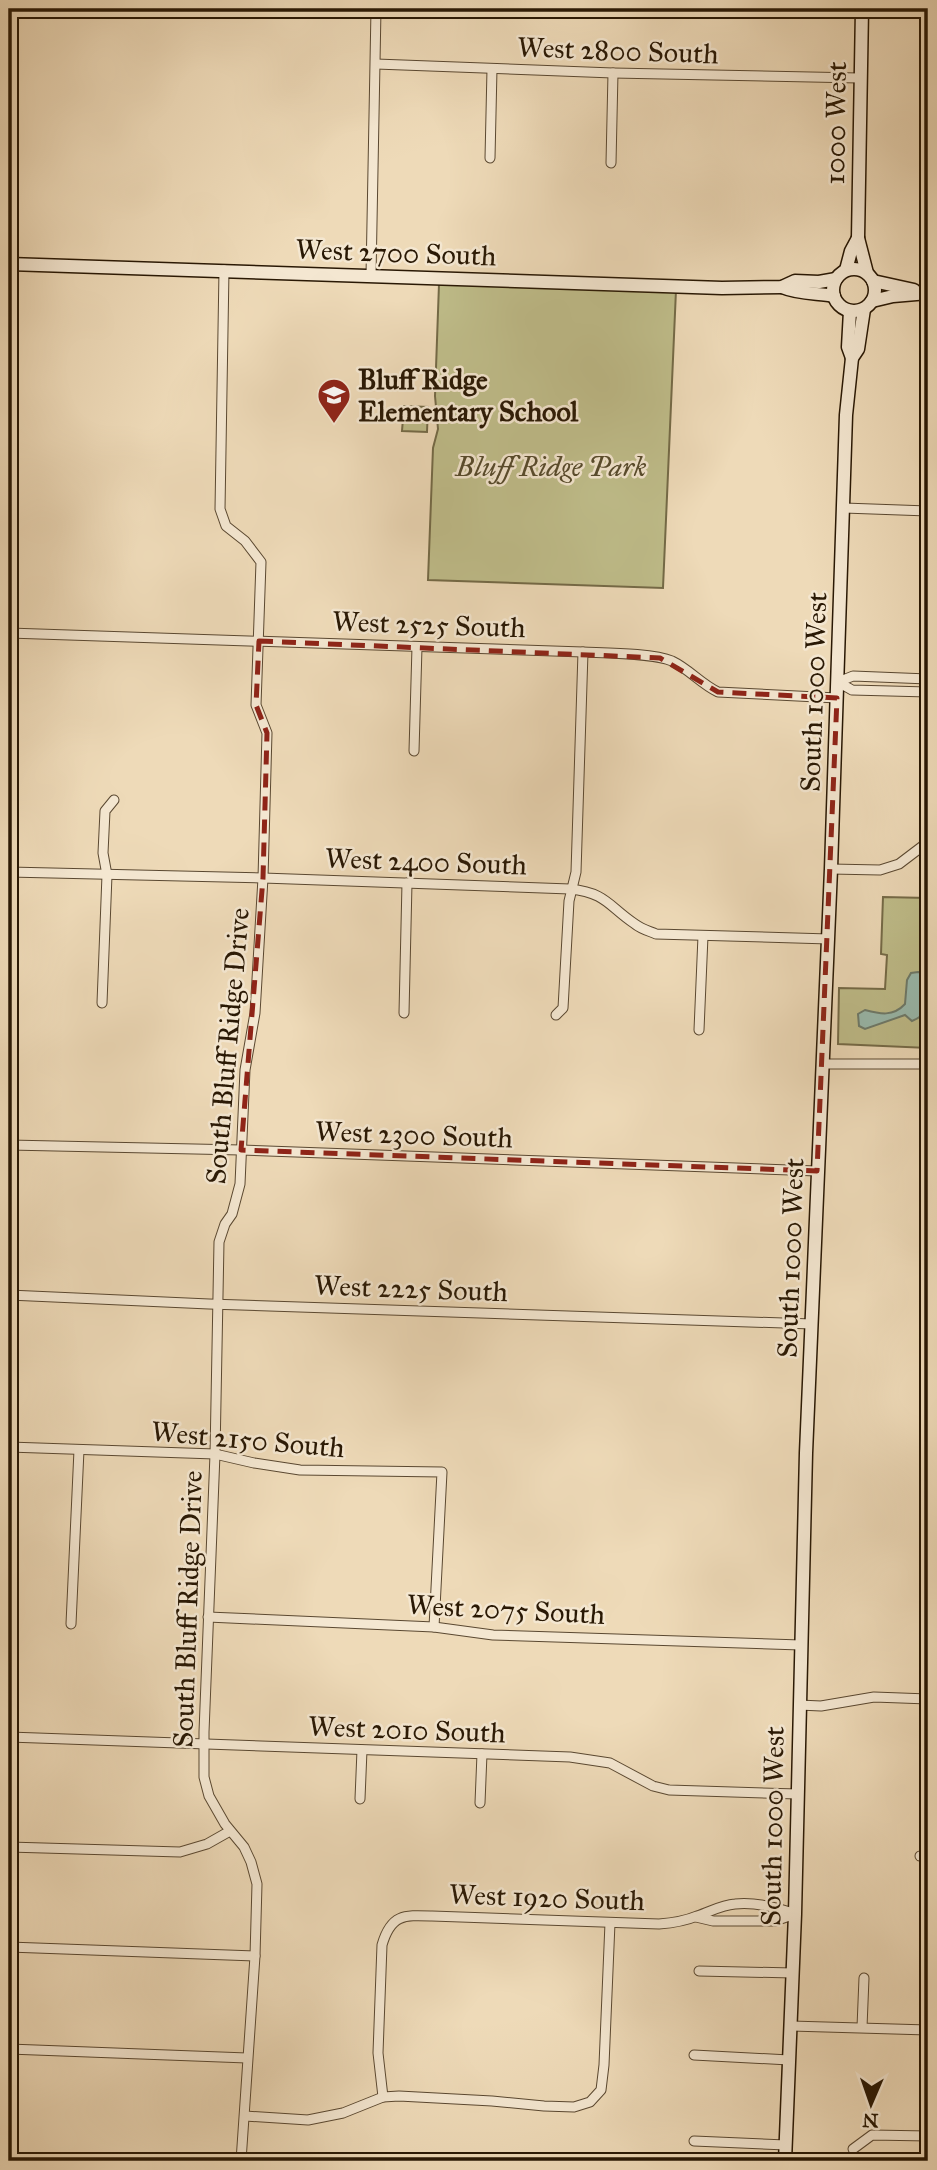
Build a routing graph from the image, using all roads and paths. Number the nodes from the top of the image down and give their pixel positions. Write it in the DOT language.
graph roads {
  1 [pos="376,9"];
  2 [pos="862,9"];
  3 [pos="376,64"];
  4 [pos="492,69"];
  5 [pos="613,73"];
  6 [pos="859,78"];
  7 [pos="490,158"];
  8 [pos="611,163"];
  9 [pos="858,239"];
  10 [pos="9,264"];
  11 [pos="225,270"];
  12 [pos="841,274"];
  13 [pos="371,276"];
  14 [pos="870,277"];
  15 [pos="782,287"];
  16 [pos="928,293"];
  17 [pos="834,296"];
  18 [pos="868,305"];
  19 [pos="849,311"];
  20 [pos="852,358"];
  21 [pos="844,508"];
  22 [pos="928,511"];
  23 [pos="9,633"];
  24 [pos="259,641"];
  25 [pos="417,647"];
  26 [pos="583,652"];
  27 [pos="928,679"];
  28 [pos="838,682"];
  29 [pos="928,692"];
  30 [pos="837,698"];
  31 [pos="414,751"];
  32 [pos="114,800"];
  33 [pos="928,842"];
  34 [pos="831,869"];
  35 [pos="9,872"];
  36 [pos="107,874"];
  37 [pos="263,878"];
  38 [pos="407,883"];
  39 [pos="570,889"];
  40 [pos="703,936"];
  41 [pos="829,939"];
  42 [pos="102,1003"];
  43 [pos="404,1013"];
  44 [pos="556,1015"];
  45 [pos="699,1030"];
  46 [pos="822,1064"];
  47 [pos="928,1064"];
  48 [pos="9,1144"];
  49 [pos="241,1150"];
  50 [pos="817,1171"];
  51 [pos="9,1295"];
  52 [pos="218,1304"];
  53 [pos="812,1324"];
  54 [pos="9,1447"];
  55 [pos="79,1450"];
  56 [pos="215,1454"];
  57 [pos="208,1617"];
  58 [pos="71,1623"];
  59 [pos="434,1627"];
  60 [pos="801,1644"];
  61 [pos="928,1699"];
  62 [pos="799,1705"];
  63 [pos="9,1737"];
  64 [pos="205,1744"];
  65 [pos="362,1750"];
  66 [pos="482,1754"];
  67 [pos="798,1794"];
  68 [pos="360,1799"];
  69 [pos="480,1803"];
  70 [pos="230,1831"];
  71 [pos="9,1847"];
  72 [pos="795,1914"];
  73 [pos="696,1917"];
  74 [pos="610,1923"];
  75 [pos="9,1947"];
  76 [pos="254,1956"];
  77 [pos="699,1970"];
  78 [pos="793,1973"];
  79 [pos="864,1978"];
  80 [pos="791,2026"];
  81 [pos="862,2027"];
  82 [pos="928,2031"];
  83 [pos="9,2049"];
  84 [pos="694,2055"];
  85 [pos="247,2058"];
  86 [pos="789,2060"];
  87 [pos="383,2097"];
  88 [pos="245,2116"];
  89 [pos="928,2136"];
  90 [pos="694,2141"];
  91 [pos="786,2145"];
  92 [pos="853,2149"];
  93 [pos="241,2161"];
  94 [pos="785,2161"];
  1 -- 3 [label="street"];
  2 -- 6 [label="main road, 1000 West"];
  3 -- 4 [label="street, West 2800 South"];
  3 -- 13 [label="street"];
  4 -- 5 [label="street, West 2800 South"];
  4 -- 7 [label="street"];
  5 -- 6 [label="street, West 2800 South"];
  5 -- 8 [label="street"];
  6 -- 9 [label="main road, 1000 West"];
  9 -- 12 [label="main road"];
  9 -- 14 [label="main road"];
  10 -- 11 [label="main road, West 2700 South"];
  11 -- 13 [label="main road, West 2700 South"];
  11 -- 24 [label="street, South Bluff Ridge Drive"];
  12 -- 14 [label="main road"];
  12 -- 15 [label="main road, West 2700 South"];
  12 -- 17 [label="main road"];
  13 -- 15 [label="main road, West 2700 South"];
  14 -- 16 [label="main road"];
  14 -- 18 [label="main road"];
  15 -- 17 [label="main road, West 2700 South"];
  16 -- 18 [label="main road"];
  17 -- 19 [label="main road"];
  18 -- 19 [label="main road"];
  18 -- 20 [label="main road, South 1000 West"];
  19 -- 20 [label="main road, South 1000 West"];
  20 -- 21 [label="main road, South 1000 West"];
  21 -- 22 [label="street"];
  21 -- 28 [label="main road, South 1000 West"];
  23 -- 24 [label="street, West 2525 South"];
  24 -- 25 [label="street, West 2525 South"];
  24 -- 37 [label="street, South Bluff Ridge Drive"];
  25 -- 26 [label="street, West 2525 South"];
  25 -- 31 [label="street"];
  26 -- 30 [label="street, West 2525 South"];
  26 -- 39 [label="street"];
  27 -- 28 [label="street"];
  28 -- 29 [label="street"];
  28 -- 30 [label="main road, South 1000 West"];
  30 -- 34 [label="main road, South 1000 West"];
  32 -- 36 [label="street"];
  33 -- 34 [label="street"];
  34 -- 41 [label="main road, South 1000 West"];
  35 -- 36 [label="street, West 2400 South"];
  36 -- 37 [label="street, West 2400 South"];
  36 -- 42 [label="street"];
  37 -- 38 [label="street, West 2400 South"];
  37 -- 49 [label="street, South Bluff Ridge Drive"];
  38 -- 39 [label="street, West 2400 South"];
  38 -- 43 [label="street"];
  39 -- 40 [label="street, West 2400 South"];
  39 -- 44 [label="street"];
  40 -- 41 [label="street, West 2400 South"];
  40 -- 45 [label="street"];
  41 -- 46 [label="main road, South 1000 West"];
  46 -- 47 [label="street"];
  46 -- 50 [label="main road, South 1000 West"];
  48 -- 49 [label="street, West 2300 South"];
  49 -- 50 [label="street, West 2300 South"];
  49 -- 52 [label="street, South Bluff Ridge Drive"];
  50 -- 53 [label="main road, South 1000 West"];
  51 -- 52 [label="street, West 2225 South"];
  52 -- 53 [label="street, West 2225 South"];
  52 -- 56 [label="street, South Bluff Ridge Drive"];
  53 -- 60 [label="main road, South 1000 West"];
  54 -- 55 [label="street, West 2150 South"];
  55 -- 56 [label="street, West 2150 South"];
  55 -- 58 [label="street"];
  56 -- 57 [label="street, South Bluff Ridge Drive"];
  56 -- 59 [label="street, West 2150 South"];
  57 -- 59 [label="street, West 2075 South"];
  57 -- 64 [label="street, South Bluff Ridge Drive"];
  59 -- 60 [label="street, West 2075 South"];
  60 -- 62 [label="main road, South 1000 West"];
  61 -- 62 [label="street"];
  62 -- 67 [label="main road, South 1000 West"];
  63 -- 64 [label="street, West 2010 South"];
  64 -- 65 [label="street, West 2010 South"];
  64 -- 70 [label="street, South Bluff Ridge Drive"];
  65 -- 66 [label="street, West 2010 South"];
  65 -- 68 [label="street"];
  66 -- 67 [label="street, West 2010 South"];
  66 -- 69 [label="street"];
  67 -- 72 [label="main road, South 1000 West"];
  70 -- 71 [label="street"];
  70 -- 76 [label="street, South Bluff Ridge Drive"];
  72 -- 73 [label="street, West 1920 South"];
  72 -- 73 [label="street, West 1920 South"];
  72 -- 78 [label="main road, South 1000 West"];
  73 -- 74 [label="street, West 1920 South"];
  74 -- 87 [label="street"];
  74 -- 87 [label="street, West 1920 South"];
  75 -- 76 [label="street"];
  76 -- 85 [label="street, South Bluff Ridge Drive"];
  77 -- 78 [label="street"];
  78 -- 80 [label="main road, South 1000 West"];
  79 -- 81 [label="street"];
  80 -- 81 [label="street"];
  80 -- 86 [label="main road, South 1000 West"];
  81 -- 82 [label="street"];
  83 -- 85 [label="street"];
  84 -- 86 [label="street"];
  85 -- 88 [label="street, South Bluff Ridge Drive"];
  86 -- 91 [label="main road, South 1000 West"];
  87 -- 88 [label="street"];
  88 -- 93 [label="street, South Bluff Ridge Drive"];
  89 -- 92 [label="street"];
  90 -- 91 [label="street"];
  91 -- 94 [label="main road, South 1000 West"];
}
